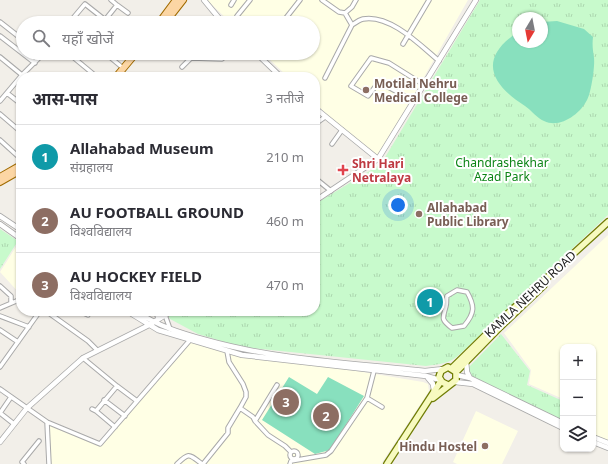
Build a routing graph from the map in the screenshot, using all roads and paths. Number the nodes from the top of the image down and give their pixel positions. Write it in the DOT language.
graph roads {
  1 [pos="88,0"];
  2 [pos="110,0"];
  3 [pos="176,0"];
  4 [pos="183,0"];
  5 [pos="204,0"];
  6 [pos="234,0"];
  7 [pos="250,0"];
  8 [pos="300,0"];
  9 [pos="322,0"];
  10 [pos="356,0"];
  11 [pos="430,0"];
  12 [pos="476,0"];
  13 [pos="85,4"];
  14 [pos="118,5"];
  15 [pos="231,5"];
  16 [pos="128,13"];
  17 [pos="345,13"];
  18 [pos="75,16"];
  19 [pos="100,16"];
  20 [pos="108,16"];
  21 [pos="164,16"];
  22 [pos="170,16"];
  23 [pos="217,16"];
  24 [pos="237,16"];
  25 [pos="287,16"];
  26 [pos="0,22"];
  27 [pos="352,25"];
  28 [pos="16,35"];
  29 [pos="0,36"];
  30 [pos="408,36"];
  31 [pos="403,44"];
  32 [pos="16,48"];
  33 [pos="0,57"];
  34 [pos="31,60"];
  35 [pos="38,60"];
  36 [pos="76,60"];
  37 [pos="114,60"];
  38 [pos="130,60"];
  39 [pos="135,60"];
  40 [pos="190,60"];
  41 [pos="263,60"];
  42 [pos="439,61"];
  43 [pos="35,63"];
  44 [pos="182,66"];
  45 [pos="124,68"];
  46 [pos="18,72"];
  47 [pos="25,72"];
  48 [pos="91,72"];
  49 [pos="120,72"];
  50 [pos="125,72"];
  51 [pos="276,72"];
  52 [pos="326,78"];
  53 [pos="16,82"];
  54 [pos="424,85"];
  55 [pos="7,93"];
  56 [pos="16,100"];
  57 [pos="0,101"];
  58 [pos="414,101"];
  59 [pos="320,112"];
  60 [pos="0,114"];
  61 [pos="325,117"];
  62 [pos="320,120"];
  63 [pos="16,128"];
  64 [pos="342,130"];
  65 [pos="0,140"];
  66 [pos="332,144"];
  67 [pos="16,154"];
  68 [pos="378,159"];
  69 [pos="16,168"];
  70 [pos="16,173"];
  71 [pos="0,177"];
  72 [pos="0,182"];
  73 [pos="320,182"];
  74 [pos="331,191"];
  75 [pos="320,199"];
  76 [pos="0,216"];
  77 [pos="608,222"];
  78 [pos="0,224"];
  79 [pos="16,227"];
  80 [pos="608,227"];
  81 [pos="16,235"];
  82 [pos="0,286"];
  83 [pos="16,300"];
  84 [pos="11,302"];
  85 [pos="0,308"];
  86 [pos="0,316"];
  87 [pos="37,316"];
  88 [pos="53,316"];
  89 [pos="136,316"];
  90 [pos="142,316"];
  91 [pos="157,316"];
  92 [pos="163,316"];
  93 [pos="165,316"];
  94 [pos="158,319"];
  95 [pos="151,324"];
  96 [pos="448,325"];
  97 [pos="29,327"];
  98 [pos="0,330"];
  99 [pos="170,331"];
  100 [pos="190,340"];
  101 [pos="18,342"];
  102 [pos="97,350"];
  103 [pos="227,352"];
  104 [pos="83,358"];
  105 [pos="466,361"];
  106 [pos="0,367"];
  107 [pos="443,369"];
  108 [pos="374,370"];
  109 [pos="455,372"];
  110 [pos="426,376"];
  111 [pos="470,378"];
  112 [pos="441,381"];
  113 [pos="455,382"];
  114 [pos="277,385"];
  115 [pos="448,385"];
  116 [pos="117,386"];
  117 [pos="0,389"];
  118 [pos="434,392"];
  119 [pos="11,397"];
  120 [pos="367,398"];
  121 [pos="104,400"];
  122 [pos="137,401"];
  123 [pos="428,402"];
  124 [pos="382,407"];
  125 [pos="27,408"];
  126 [pos="240,408"];
  127 [pos="0,413"];
  128 [pos="125,416"];
  129 [pos="255,421"];
  130 [pos="47,422"];
  131 [pos="560,422"];
  132 [pos="14,424"];
  133 [pos="115,427"];
  134 [pos="560,427"];
  135 [pos="596,437"];
  136 [pos="39,441"];
  137 [pos="0,442"];
  138 [pos="596,443"];
  139 [pos="608,443"];
  140 [pos="608,448"];
  141 [pos="291,452"];
  142 [pos="24,464"];
  143 [pos="49,464"];
  144 [pos="177,464"];
  145 [pos="203,464"];
  146 [pos="290,464"];
  147 [pos="387,464"];
  1 -- 13 [label="street"];
  2 -- 14 [label="street"];
  3 -- 21 [label="main road"];
  4 -- 22 [label="main road"];
  5 -- 23 [label="street"];
  6 -- 15 [label="street"];
  7 -- 24 [label="street"];
  8 -- 25 [label="street"];
  9 -- 17 [label="street"];
  10 -- 17 [label="street"];
  11 -- 30 [label="street"];
  12 -- 42 [label="street"];
  13 -- 18 [label="street"];
  13 -- 19 [label="street"];
  14 -- 16 [label="street"];
  14 -- 20 [label="street"];
  17 -- 27 [label="street"];
  26 -- 28 [label="street"];
  27 -- 30 [label="street"];
  27 -- 52 [label="street"];
  29 -- 32 [label="street"];
  30 -- 31 [label="street"];
  30 -- 42 [label="street"];
  33 -- 46 [label="street"];
  34 -- 43 [label="street"];
  35 -- 43 [label="street"];
  36 -- 48 [label="street"];
  37 -- 45 [label="street"];
  38 -- 45 [label="main road"];
  39 -- 50 [label="main road"];
  40 -- 44 [label="street"];
  41 -- 51 [label="street"];
  42 -- 54 [label="street"];
  43 -- 47 [label="street"];
  45 -- 49 [label="main road"];
  53 -- 55 [label="street"];
  54 -- 58 [label="street"];
  54 -- 58 [label="street"];
  55 -- 56 [label="street"];
  55 -- 57 [label="street"];
  58 -- 68 [label="street"];
  59 -- 61 [label="street"];
  60 -- 63 [label="street"];
  61 -- 62 [label="street"];
  61 -- 64 [label="street"];
  64 -- 66 [label="street"];
  64 -- 68 [label="street"];
  65 -- 67 [label="street"];
  68 -- 74 [label="street"];
  69 -- 71 [label="main road"];
  70 -- 72 [label="main road"];
  73 -- 74 [label="street"];
  74 -- 75 [label="street"];
  76 -- 79 [label="street"];
  77 -- 109 [label="main road, KAMLA NEHRU ROAD"];
  78 -- 81 [label="street"];
  80 -- 105 [label="main road, KAMLA NEHRU ROAD"];
  82 -- 84 [label="street"];
  83 -- 84 [label="street"];
  84 -- 85 [label="street"];
  86 -- 97 [label="street"];
  87 -- 97 [label="street"];
  88 -- 102 [label="street"];
  89 -- 95 [label="street"];
  90 -- 95 [label="street"];
  91 -- 94 [label="street"];
  92 -- 94 [label="street"];
  93 -- 99 [label="street"];
  94 -- 95 [label="street"];
  95 -- 99 [label="street"];
  95 -- 102 [label="street"];
  96 -- 96 [label="street"];
  97 -- 101 [label="street"];
  98 -- 101 [label="street"];
  99 -- 100 [label="street"];
  99 -- 107 [label="street"];
  100 -- 103 [label="street"];
  100 -- 122 [label="street"];
  101 -- 106 [label="street"];
  102 -- 104 [label="street"];
  103 -- 108 [label="street"];
  103 -- 126 [label="street"];
  104 -- 116 [label="street"];
  104 -- 125 [label="street"];
  105 -- 109 [label="main road, KAMLA NEHRU ROAD"];
  105 -- 111 [label="street"];
  107 -- 109 [label="main road"];
  107 -- 112 [label="main road"];
  108 -- 110 [label="street"];
  108 -- 120 [label="street"];
  109 -- 111 [label="street"];
  109 -- 113 [label="main road"];
  110 -- 112 [label="street"];
  110 -- 118 [label="street"];
  111 -- 131 [label="street"];
  112 -- 115 [label="main road"];
  112 -- 118 [label="main road"];
  113 -- 115 [label="main road"];
  113 -- 134 [label="street"];
  114 -- 129 [label="street"];
  115 -- 123 [label="main road"];
  116 -- 121 [label="street"];
  116 -- 122 [label="street"];
  117 -- 119 [label="street"];
  118 -- 123 [label="main road"];
  119 -- 125 [label="street"];
  119 -- 127 [label="street"];
  120 -- 124 [label="street"];
  120 -- 146 [label="street"];
  121 -- 128 [label="street"];
  121 -- 133 [label="street"];
  122 -- 128 [label="street"];
  123 -- 147 [label="main road"];
  125 -- 130 [label="street"];
  125 -- 132 [label="street"];
  126 -- 129 [label="street"];
  126 -- 145 [label="street"];
  127 -- 132 [label="street"];
  128 -- 133 [label="street"];
  129 -- 141 [label="street"];
  130 -- 133 [label="street"];
  130 -- 143 [label="street"];
  132 -- 137 [label="street"];
  135 -- 139 [label="street"];
  136 -- 142 [label="street"];
  138 -- 140 [label="street"];
  144 -- 145 [label="street"];
}
